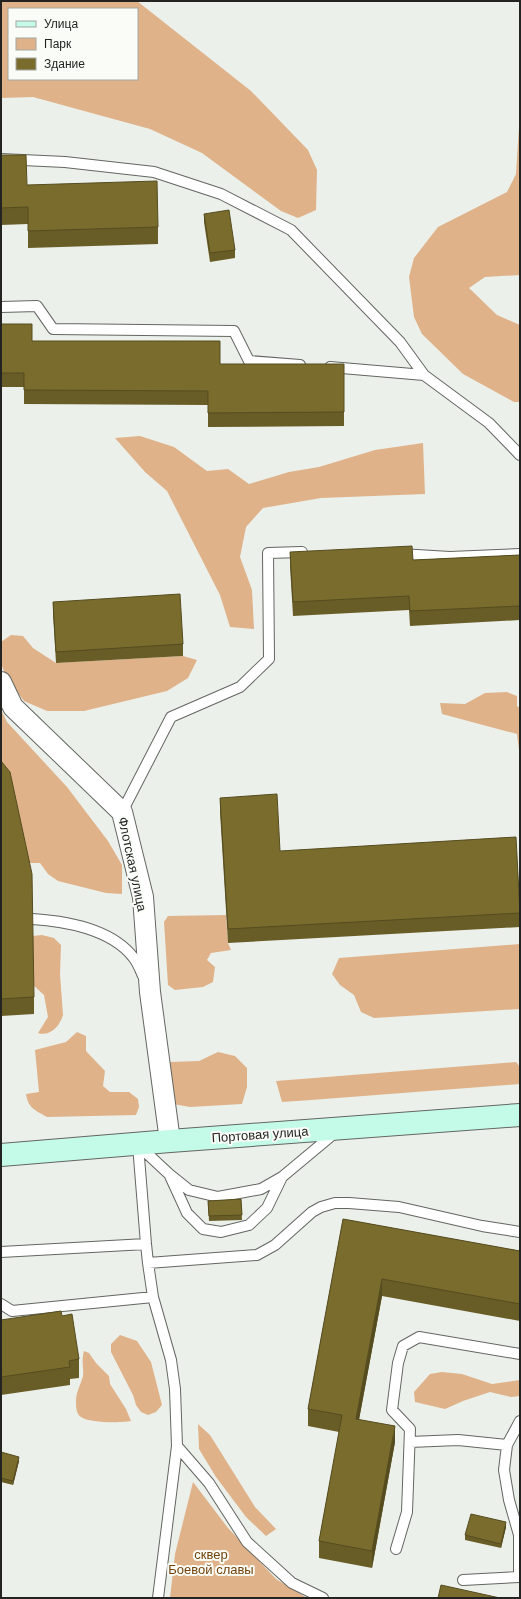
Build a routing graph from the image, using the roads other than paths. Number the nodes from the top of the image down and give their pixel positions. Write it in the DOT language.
graph roads {
  1 [pos="1,159"];
  2 [pos="1,307"];
  3 [pos="424,375"];
  4 [pos="520,455"];
  5 [pos="314,551"];
  6 [pos="390,554"];
  7 [pos="520,554"];
  8 [pos="1,682"];
  9 [pos="122,812"];
  10 [pos="32,919"];
  11 [pos="150,992"];
  12 [pos="520,1115"];
  13 [pos="341,1129"];
  14 [pos="170,1141"];
  15 [pos="138,1145"];
  16 [pos="1,1155"];
  17 [pos="169,1174"];
  18 [pos="282,1177"];
  19 [pos="520,1232"];
  20 [pos="146,1244"];
  21 [pos="1,1252"];
  22 [pos="148,1263"];
  23 [pos="153,1297"];
  24 [pos="1,1304"];
  25 [pos="520,1354"];
  26 [pos="520,1421"];
  27 [pos="410,1442"];
  28 [pos="507,1445"];
  29 [pos="177,1446"];
  30 [pos="396,1549"];
  31 [pos="463,1580"];
  32 [pos="158,1598"];
  33 [pos="323,1598"];
  1 -- 3 [label="lane"];
  2 -- 3 [label="lane"];
  3 -- 4 [label="lane"];
  5 -- 9 [label="lane"];
  6 -- 7 [label="lane"];
  8 -- 9 [label="street, Флотская улица"];
  9 -- 11 [label="street, Флотская улица"];
  10 -- 11 [label="lane"];
  11 -- 14 [label="street, Флотская улица"];
  12 -- 13 [label="street, Портовая улица"];
  13 -- 14 [label="street, Портовая улица"];
  13 -- 18 [label="lane"];
  14 -- 15 [label="street, Портовая улица"];
  15 -- 16 [label="street, Портовая улица"];
  15 -- 17 [label="lane"];
  15 -- 20 [label="lane"];
  17 -- 18 [label="lane"];
  17 -- 18 [label="lane"];
  19 -- 22 [label="lane"];
  20 -- 21 [label="lane"];
  20 -- 22 [label="lane"];
  22 -- 23 [label="lane"];
  23 -- 24 [label="lane"];
  23 -- 29 [label="lane"];
  25 -- 27 [label="lane"];
  26 -- 28 [label="lane"];
  27 -- 28 [label="lane"];
  27 -- 30 [label="lane"];
  28 -- 31 [label="lane"];
  29 -- 32 [label="lane"];
  29 -- 33 [label="lane"];
}
